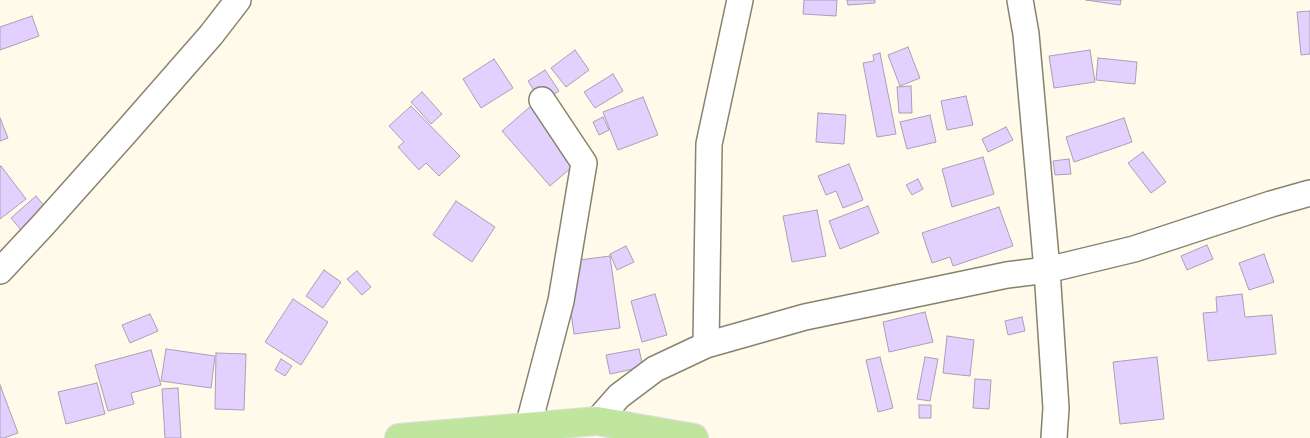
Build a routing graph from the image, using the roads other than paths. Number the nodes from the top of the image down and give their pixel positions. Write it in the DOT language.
graph roads {
  1 [pos="238,0"];
  2 [pos="740,0"];
  3 [pos="1020,0"];
  4 [pos="542,100"];
  5 [pos="1310,193"];
  6 [pos="1047,270"];
  7 [pos="0,271"];
  8 [pos="706,346"];
  9 [pos="598,421"];
  10 [pos="529,432"];
  11 [pos="399,438"];
  12 [pos="694,438"];
  13 [pos="1054,438"];
  1 -- 7 [label="street"];
  2 -- 8 [label="street"];
  3 -- 6 [label="street"];
  4 -- 10 [label="street"];
  5 -- 6 [label="street"];
  6 -- 8 [label="street"];
  6 -- 13 [label="street"];
  8 -- 9 [label="street"];
  9 -- 10 [label="main road"];
  9 -- 12 [label="main road"];
  10 -- 11 [label="main road"];
}
